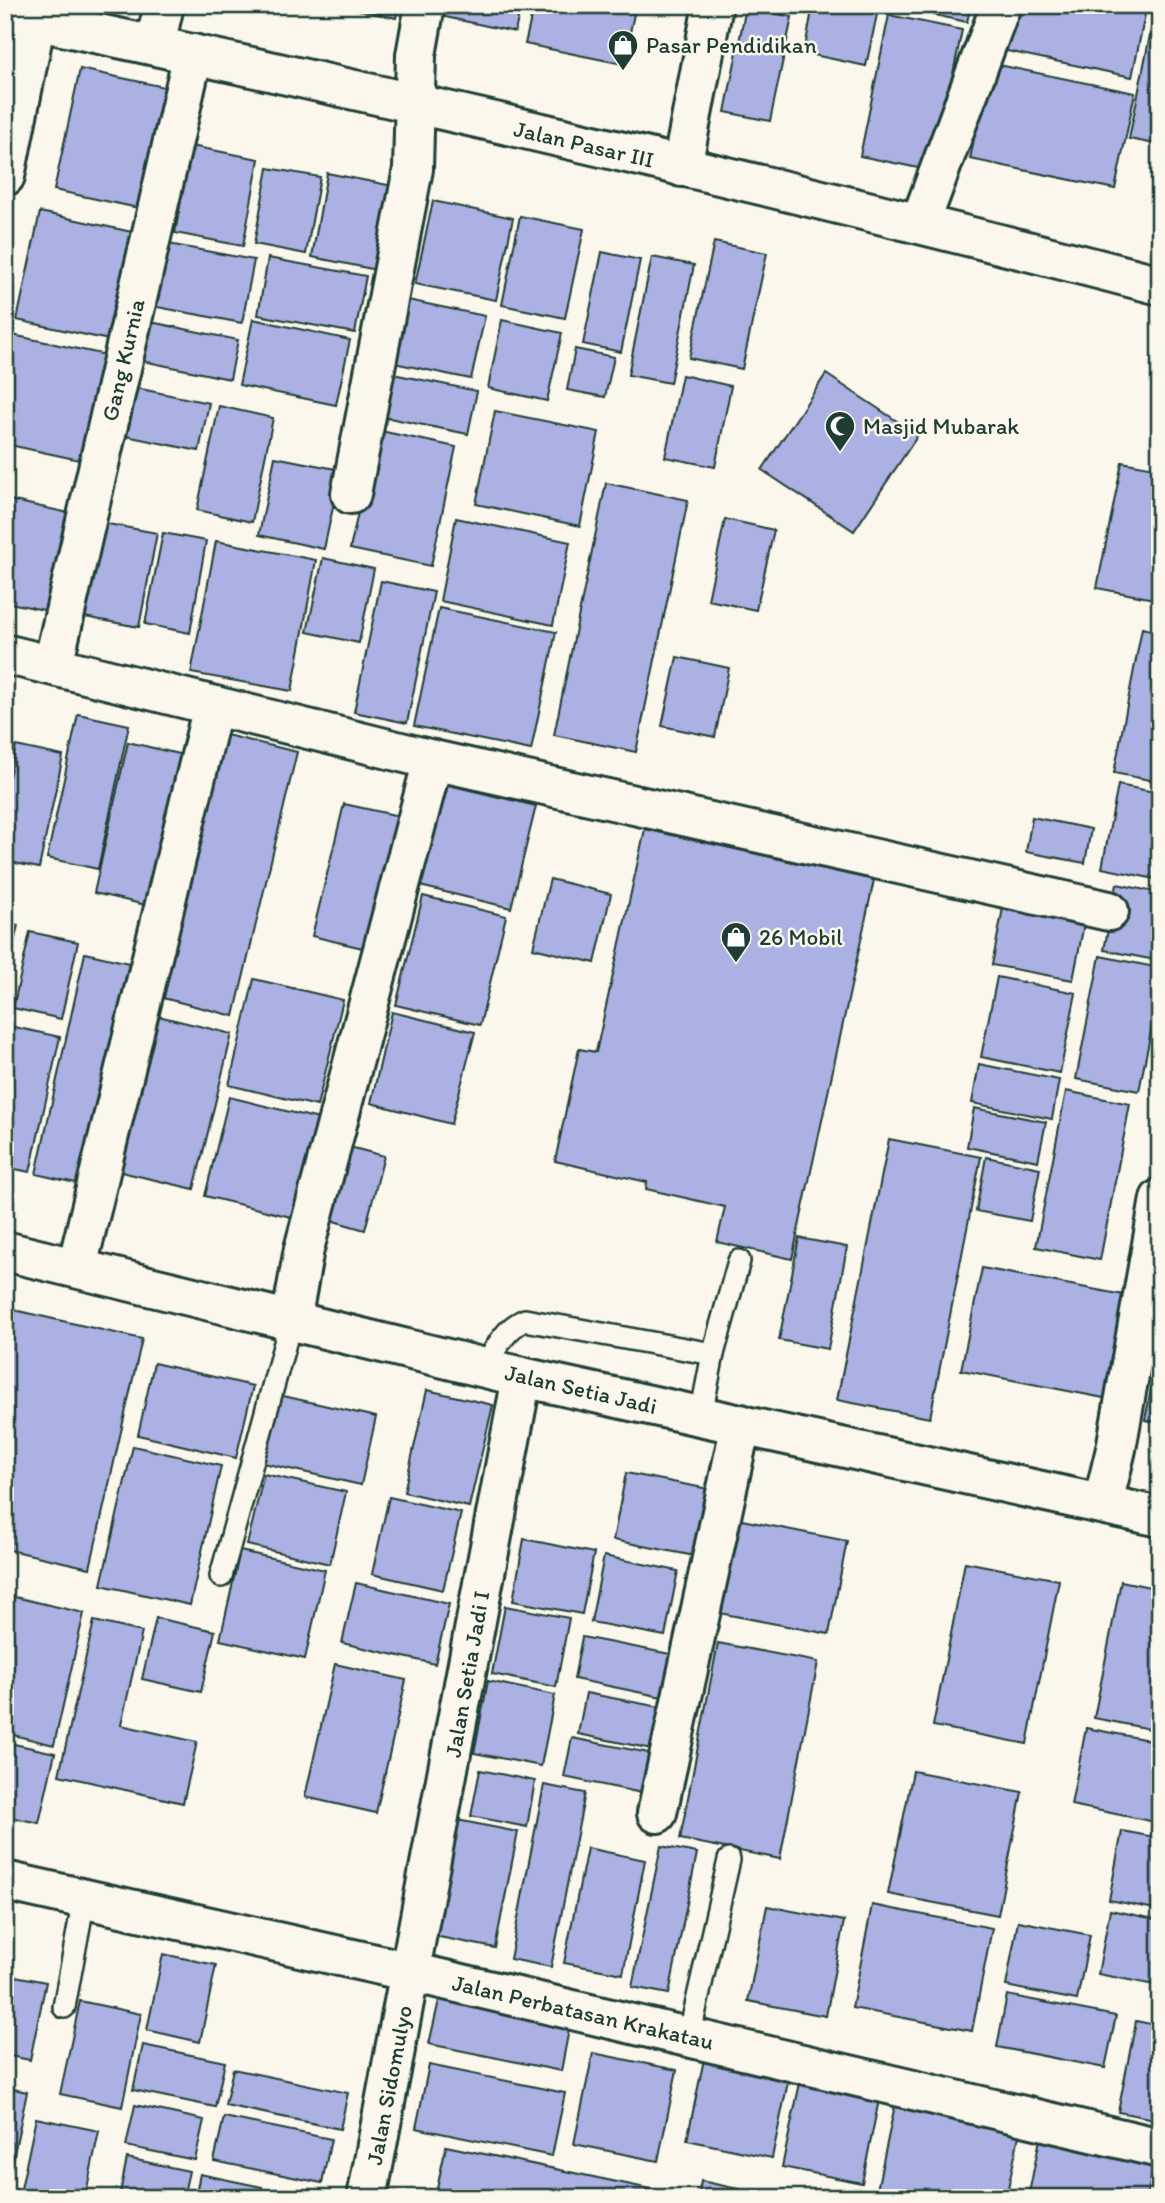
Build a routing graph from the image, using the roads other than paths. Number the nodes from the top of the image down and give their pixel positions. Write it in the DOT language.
graph roads {
  1 [pos="164,5"];
  2 [pos="425,5"];
  3 [pos="713,5"];
  4 [pos="1000,5"];
  5 [pos="20,17"];
  6 [pos="155,45"];
  7 [pos="193,54"];
  8 [pos="415,105"];
  9 [pos="682,167"];
  10 [pos="5,176"];
  11 [pos="920,223"];
  12 [pos="1160,285"];
  13 [pos="351,495"];
  14 [pos="5,654"];
  15 [pos="53,666"];
  16 [pos="210,713"];
  17 [pos="431,767"];
  18 [pos="1109,911"];
  19 [pos="1160,1199"];
  20 [pos="5,1251"];
  21 [pos="739,1261"];
  22 [pos="77,1267"];
  23 [pos="291,1321"];
  24 [pos="713,1354"];
  25 [pos="485,1367"];
  26 [pos="522,1377"];
  27 [pos="701,1415"];
  28 [pos="741,1424"];
  29 [pos="1103,1503"];
  30 [pos="1160,1517"];
  31 [pos="221,1576"];
  32 [pos="657,1813"];
  33 [pos="729,1860"];
  34 [pos="5,1881"];
  35 [pos="84,1899"];
  36 [pos="411,1972"];
  37 [pos="64,2007"];
  38 [pos="689,2037"];
  39 [pos="1160,2148"];
  40 [pos="368,2198"];
  1 -- 6 [label="street"];
  2 -- 8 [label="street"];
  3 -- 9 [label="street"];
  4 -- 11 [label="street"];
  5 -- 6 [label="street, Jalan Pasar III"];
  5 -- 10 [label="street"];
  6 -- 7 [label="street, Jalan Pasar III"];
  7 -- 8 [label="street, Jalan Pasar III"];
  7 -- 15 [label="street, Gang Kurnia"];
  8 -- 9 [label="street, Jalan Pasar III"];
  8 -- 13 [label="street"];
  9 -- 11 [label="street, Jalan Pasar III"];
  11 -- 12 [label="street, Jalan Pasar III"];
  14 -- 15 [label="street"];
  15 -- 16 [label="street"];
  16 -- 17 [label="street"];
  16 -- 22 [label="street"];
  17 -- 18 [label="street"];
  17 -- 23 [label="street"];
  19 -- 29 [label="street"];
  20 -- 22 [label="street, Jalan Setia Jadi"];
  21 -- 24 [label="lane"];
  22 -- 23 [label="street, Jalan Setia Jadi"];
  23 -- 25 [label="street, Jalan Setia Jadi"];
  23 -- 31 [label="lane"];
  24 -- 25 [label="lane"];
  24 -- 27 [label="lane"];
  25 -- 26 [label="street, Jalan Setia Jadi"];
  26 -- 27 [label="street, Jalan Setia Jadi"];
  26 -- 36 [label="street, Jalan Setia Jadi I"];
  27 -- 28 [label="street, Jalan Setia Jadi"];
  28 -- 29 [label="street, Jalan Setia Jadi"];
  28 -- 32 [label="street"];
  29 -- 30 [label="street, Jalan Setia Jadi"];
  33 -- 38 [label="lane"];
  34 -- 35 [label="street, Jalan Perbatasan Krakatau"];
  35 -- 36 [label="street, Jalan Perbatasan Krakatau"];
  35 -- 37 [label="lane"];
  36 -- 38 [label="street, Jalan Perbatasan Krakatau"];
  36 -- 40 [label="street, Jalan Sidomulyo"];
  38 -- 39 [label="street, Jalan Perbatasan Krakatau"];
}
